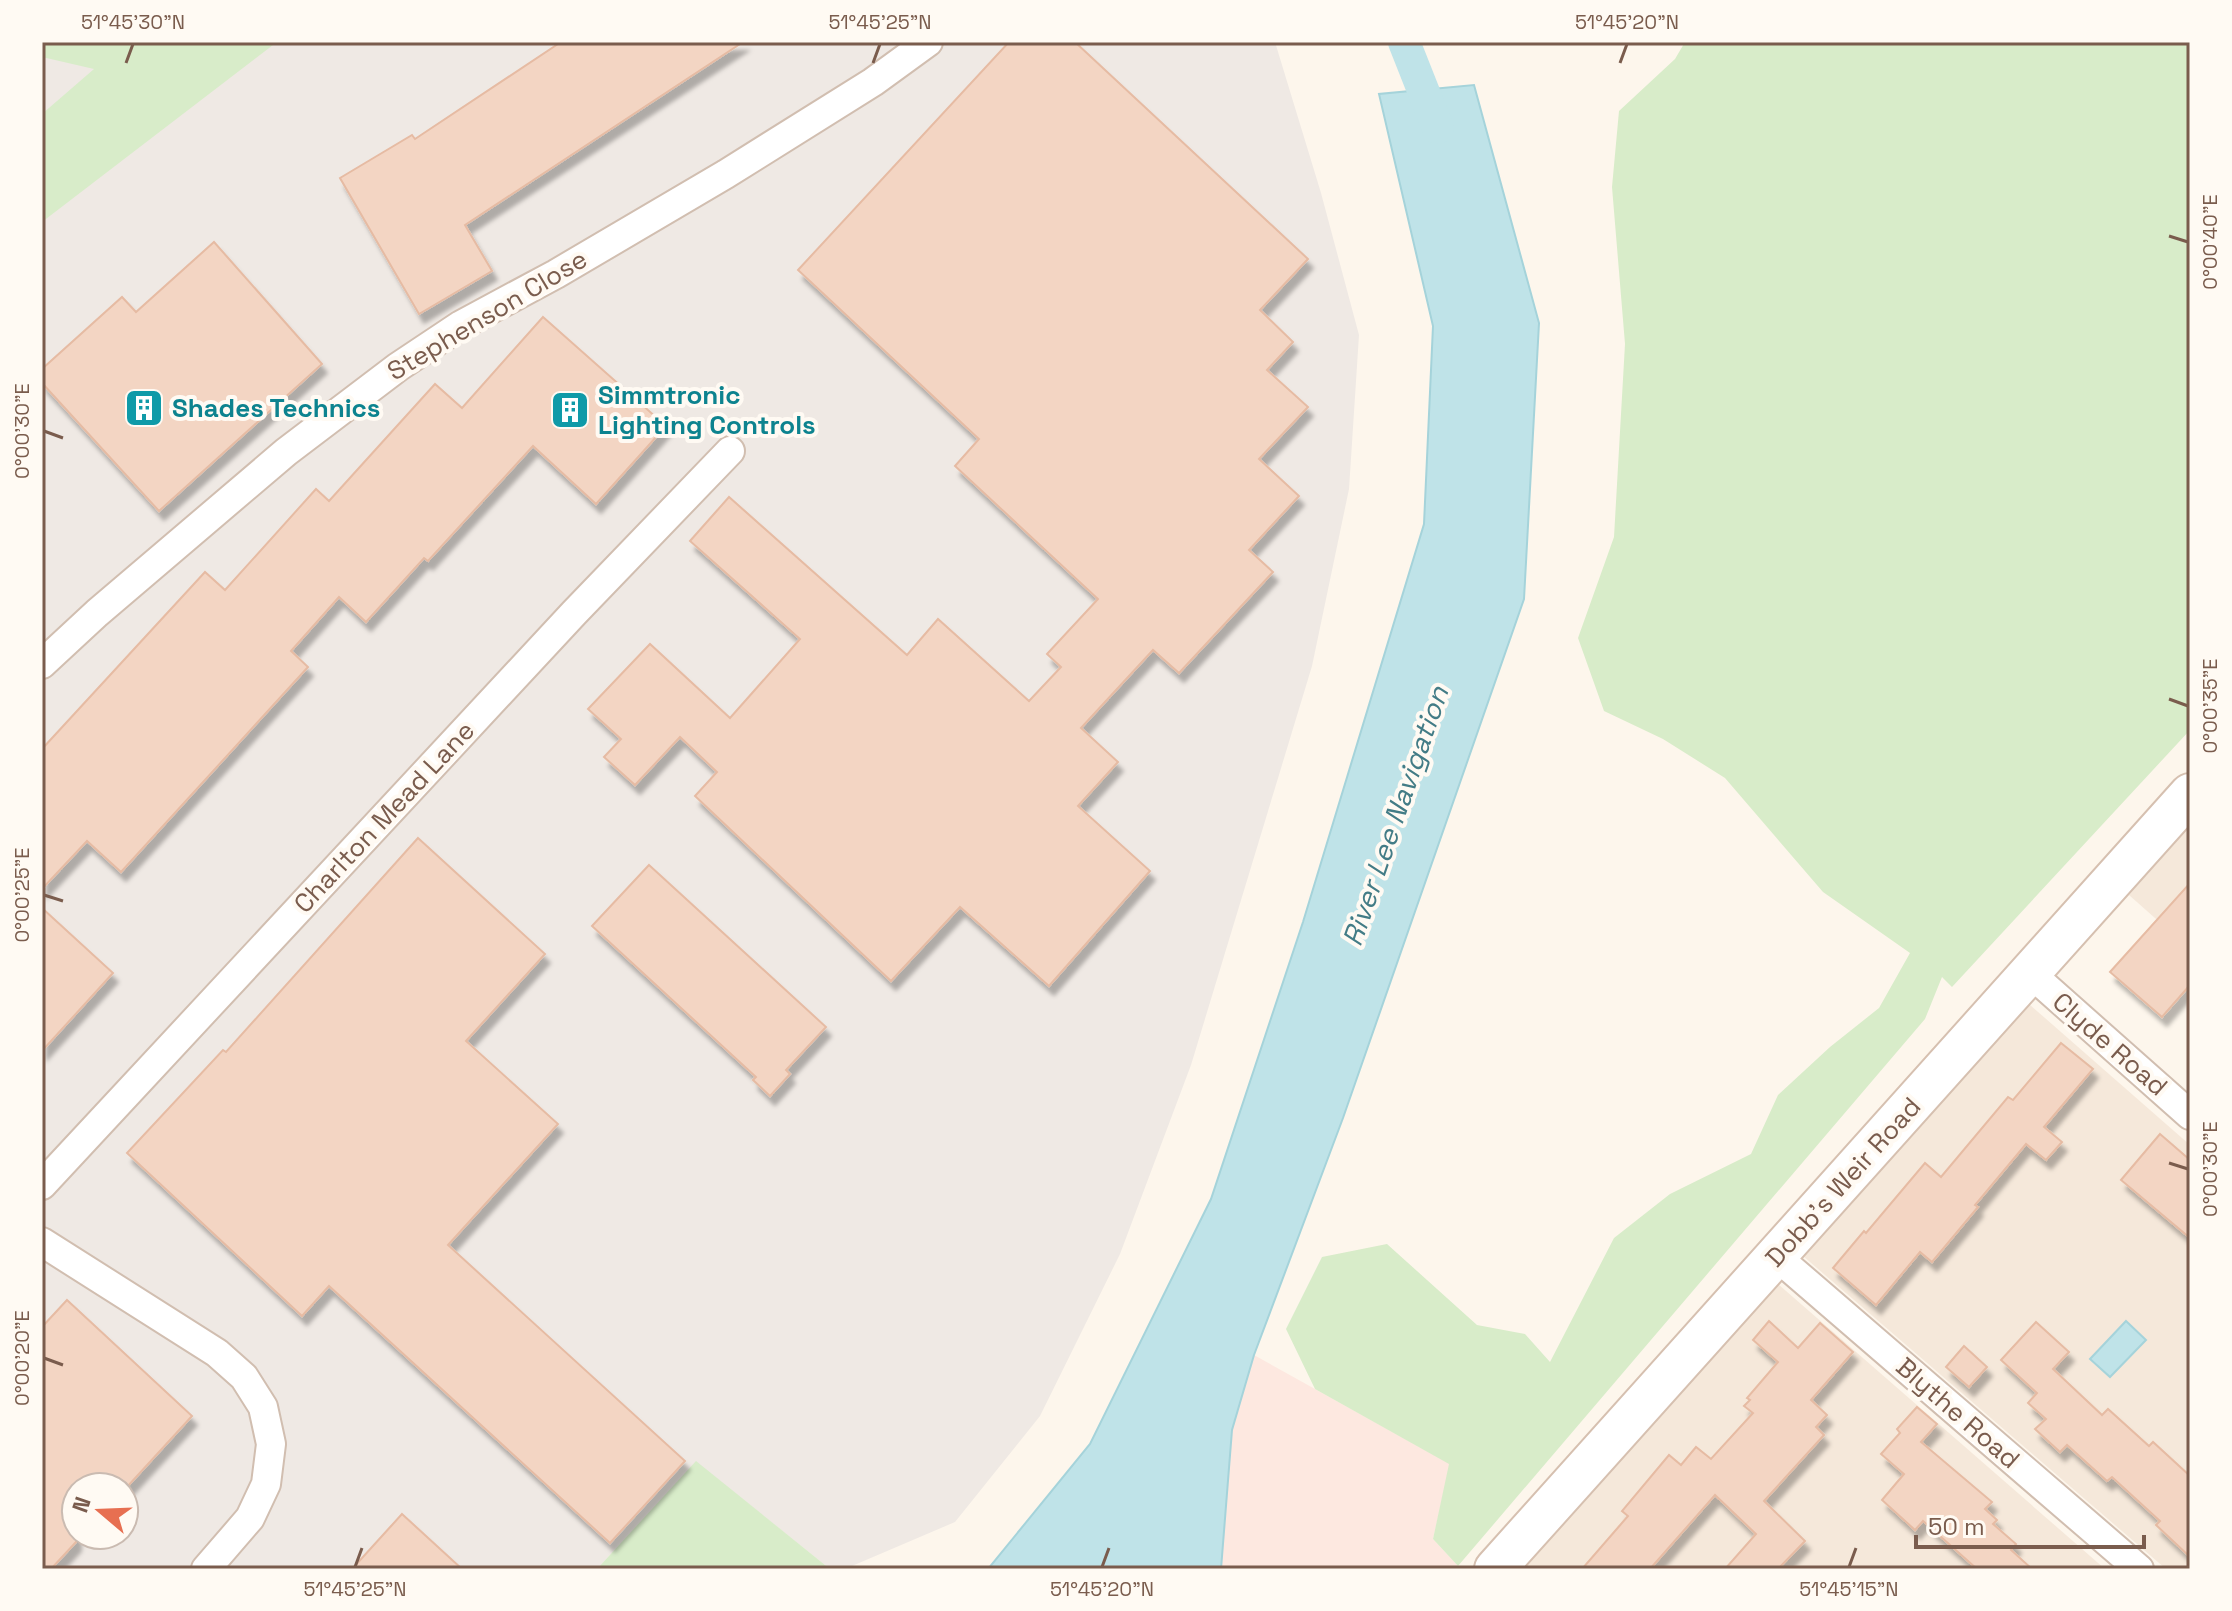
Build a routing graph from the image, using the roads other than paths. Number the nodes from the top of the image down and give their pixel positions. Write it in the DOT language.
graph roads {
  1 [pos="928,42"];
  2 [pos="730,451"];
  3 [pos="42,664"];
  4 [pos="2190,794"];
  5 [pos="2030,973"];
  6 [pos="2190,1115"];
  7 [pos="42,1185"];
  8 [pos="42,1242"];
  9 [pos="1777,1257"];
  10 [pos="1503,1566"];
  11 [pos="206,1569"];
  12 [pos="2139,1569"];
  1 -- 3 [label="street, Stephenson Close"];
  2 -- 7 [label="street, Charlton Mead Lane"];
  4 -- 5 [label="street, Dobb's Weir Road"];
  5 -- 6 [label="street, Clyde Road"];
  5 -- 9 [label="street, Dobb's Weir Road"];
  8 -- 11 [label="street"];
  9 -- 10 [label="street, Dobb's Weir Road"];
  9 -- 12 [label="street, Blythe Road"];
}
